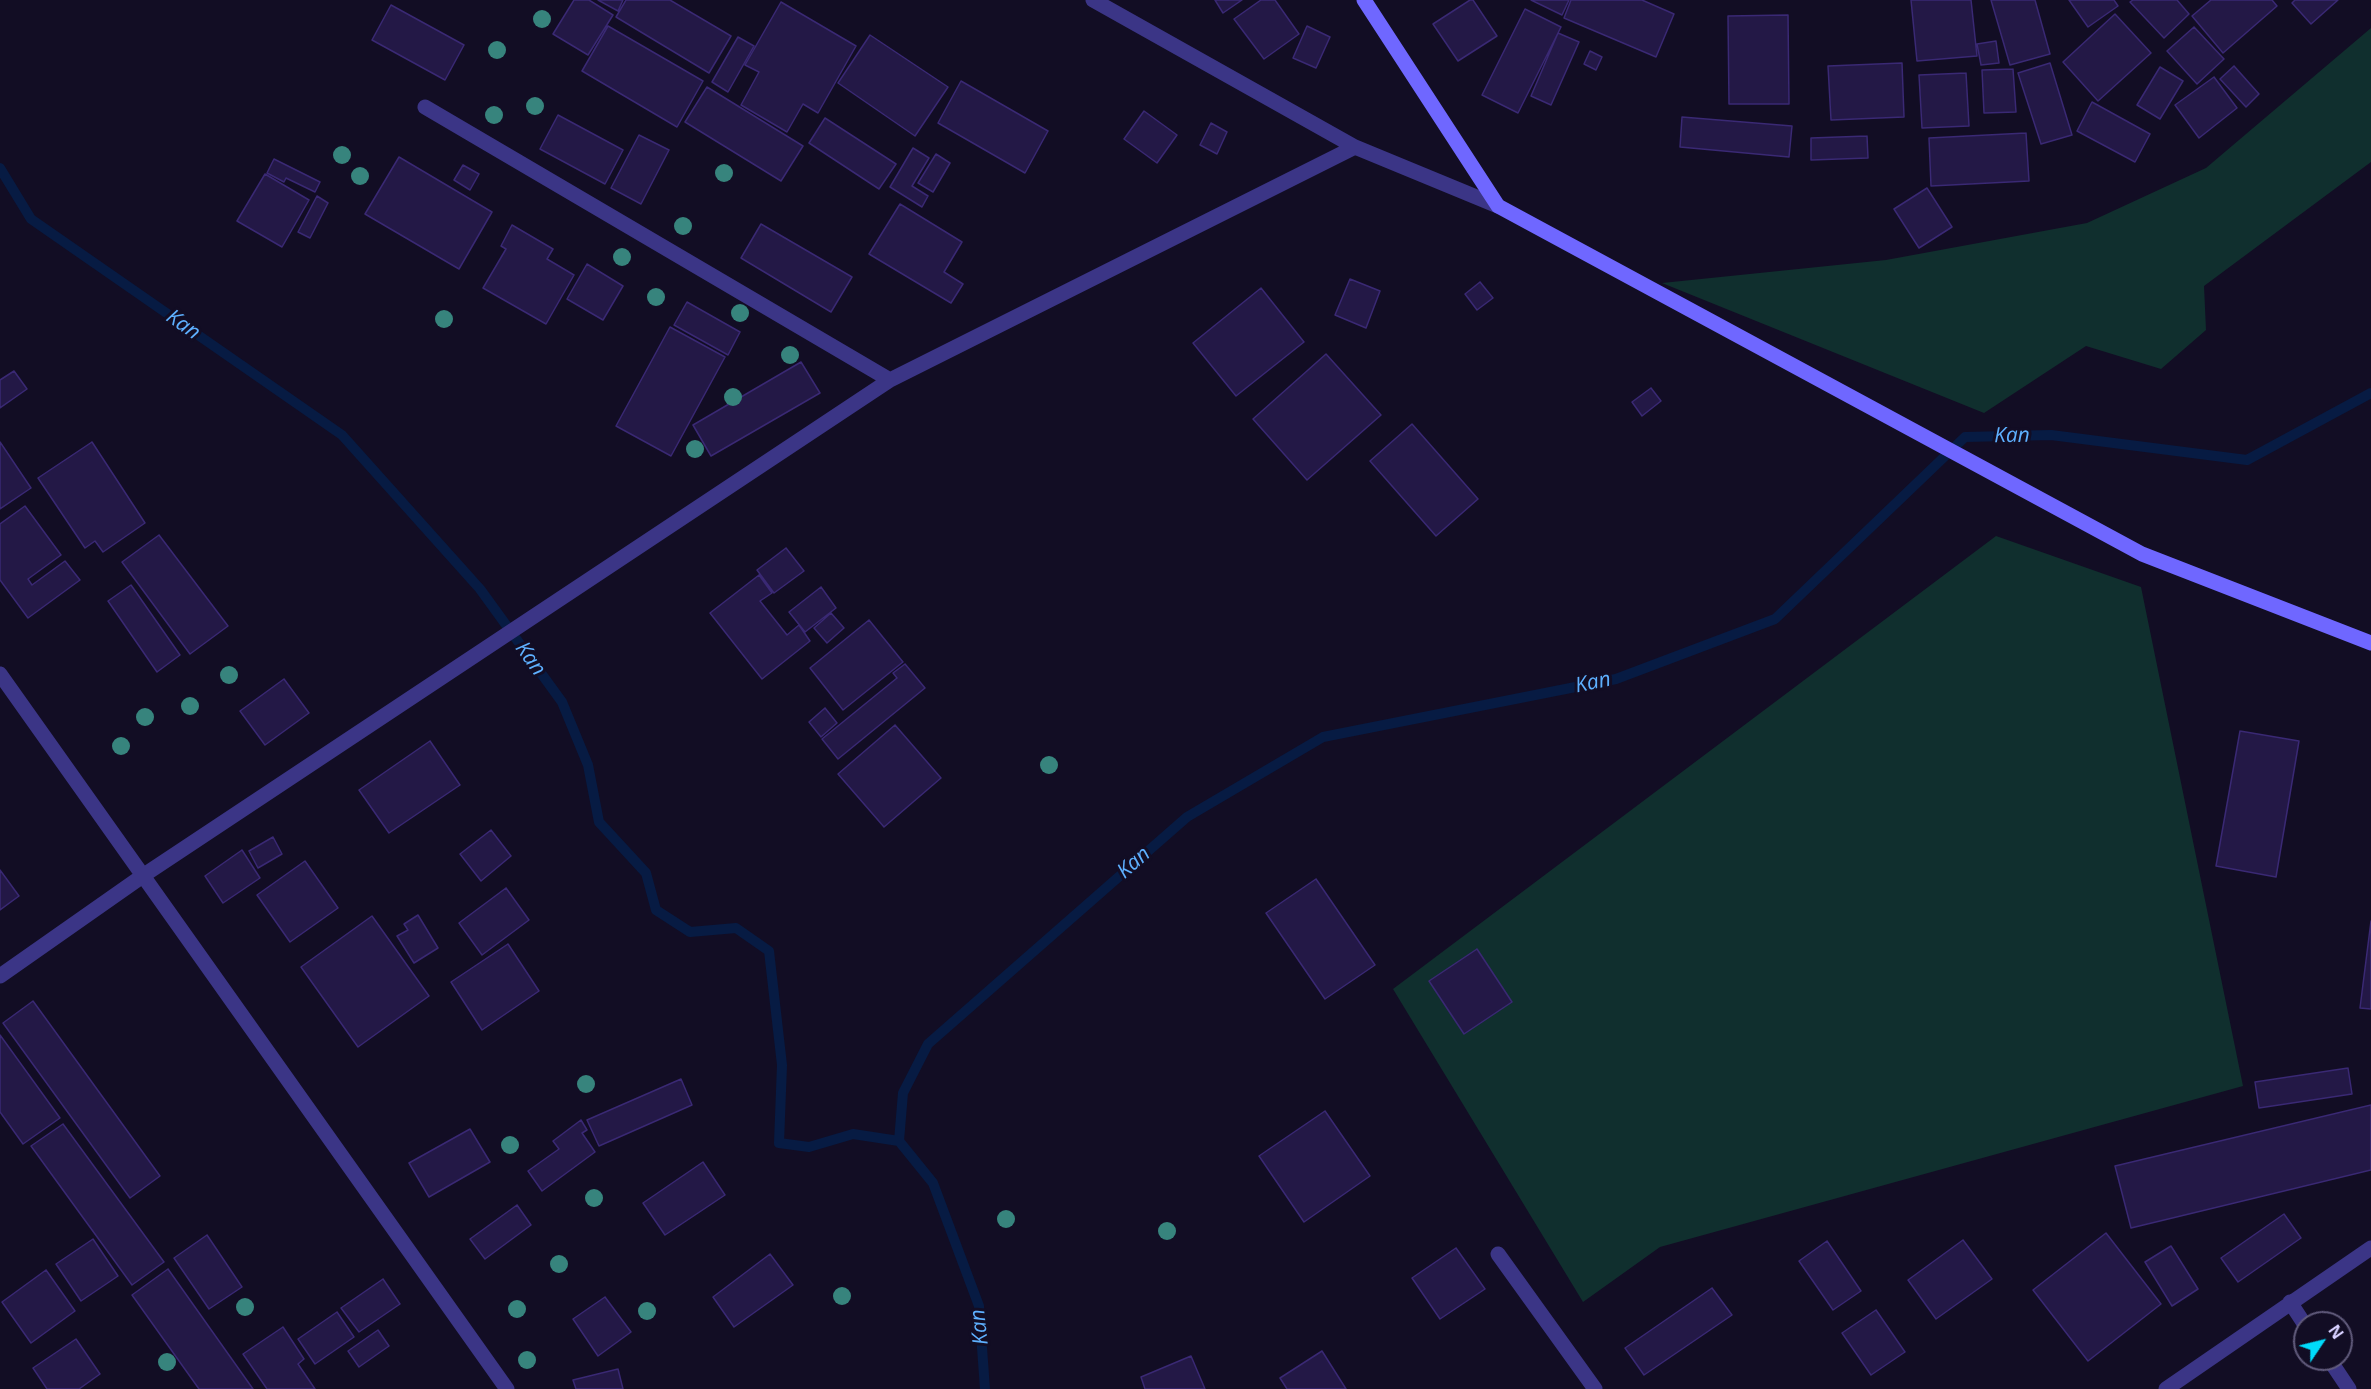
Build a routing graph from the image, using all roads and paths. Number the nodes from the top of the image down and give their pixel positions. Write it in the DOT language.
graph roads {
  1 [pos="1093,0"];
  2 [pos="1364,0"];
  3 [pos="425,107"];
  4 [pos="1355,147"];
  5 [pos="1498,206"];
  6 [pos="890,380"];
  7 [pos="2371,643"];
  8 [pos="0,674"];
  9 [pos="144,874"];
  10 [pos="0,976"];
  11 [pos="2371,1248"];
  12 [pos="1498,1254"];
  13 [pos="2290,1302"];
  14 [pos="2296,1311"];
  15 [pos="2337,1371"];
  16 [pos="507,1389"];
  17 [pos="1595,1389"];
  18 [pos="2166,1389"];
  19 [pos="2349,1389"];
  1 -- 4 [label="street"];
  2 -- 5 [label="street"];
  3 -- 6 [label="street"];
  4 -- 5 [label="street"];
  4 -- 6 [label="street"];
  5 -- 7 [label="street"];
  6 -- 9 [label="street"];
  8 -- 9 [label="street"];
  9 -- 10 [label="street"];
  9 -- 16 [label="street"];
  11 -- 13 [label="street"];
  12 -- 17 [label="street"];
  13 -- 14 [label="street"];
  13 -- 18 [label="street"];
  15 -- 19 [label="street"];
}
